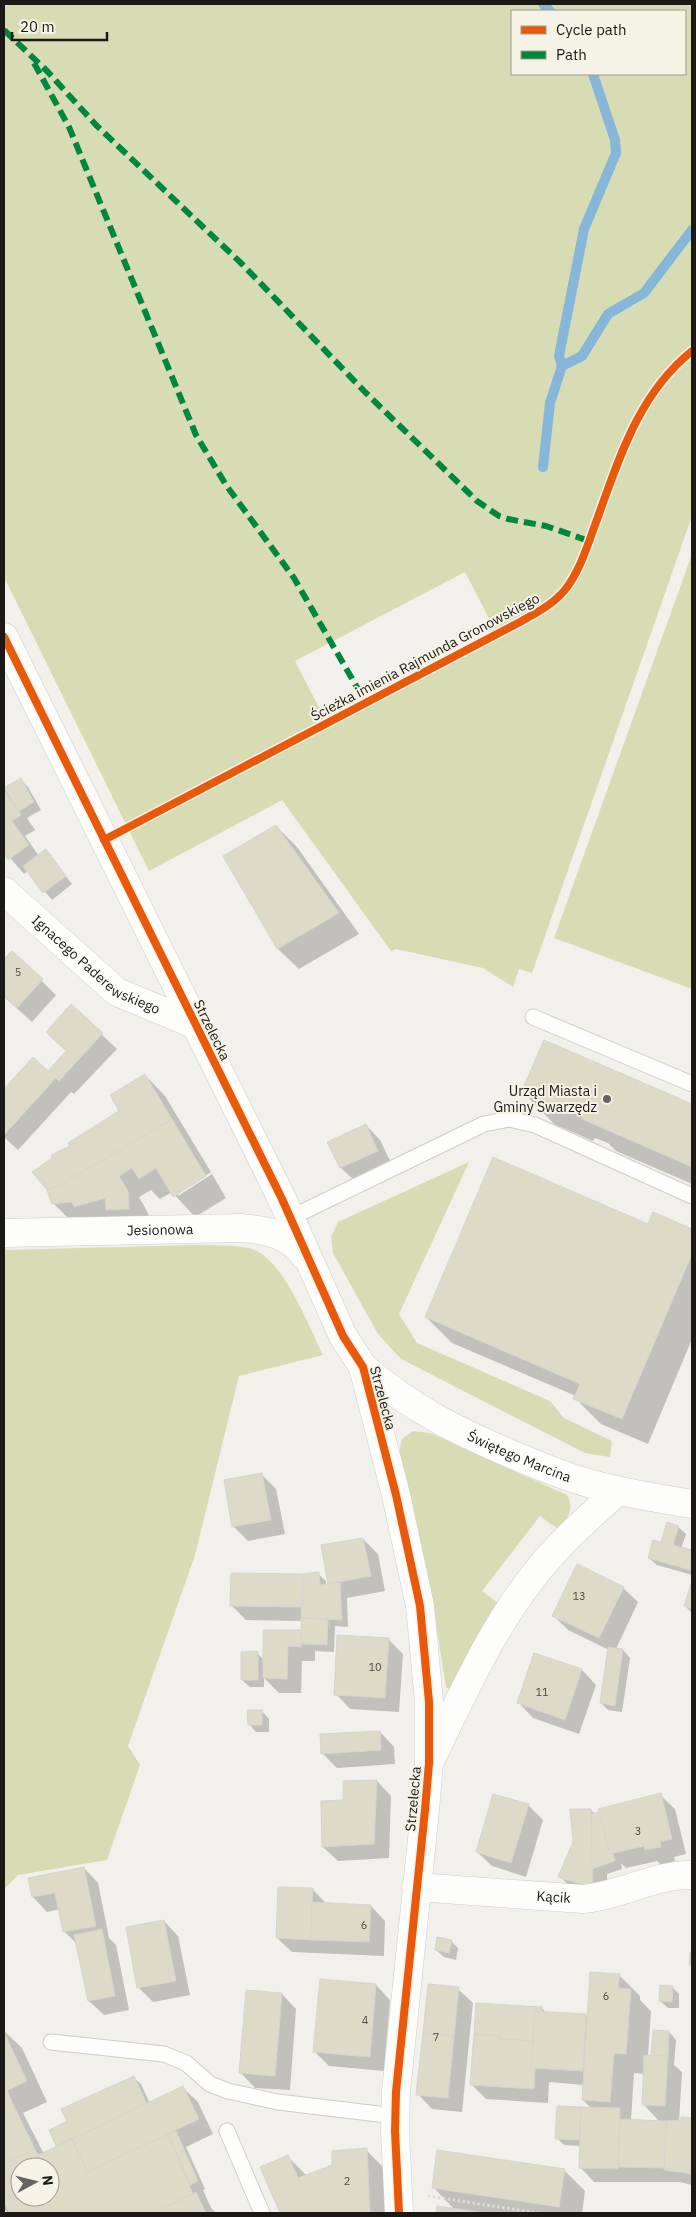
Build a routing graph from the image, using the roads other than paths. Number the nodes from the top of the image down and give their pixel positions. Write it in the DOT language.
graph roads {
  1 [pos="4,637"];
  2 [pos="4,891"];
  3 [pos="533,1017"];
  4 [pos="196,1025"];
  5 [pos="692,1084"];
  6 [pos="692,1196"];
  7 [pos="290,1218"];
  8 [pos="4,1233"];
  9 [pos="307,1258"];
  10 [pos="363,1367"];
  11 [pos="618,1491"];
  12 [pos="692,1504"];
  13 [pos="429,1762"];
  14 [pos="689,1875"];
  15 [pos="416,1887"];
  16 [pos="51,2042"];
  17 [pos="395,2116"];
  18 [pos="227,2131"];
  19 [pos="262,2213"];
  20 [pos="399,2213"];
  1 -- 4 [label="street, Strzelecka"];
  2 -- 4 [label="street, Ignacego Paderewskiego"];
  3 -- 5 [label="lane"];
  4 -- 7 [label="street, Strzelecka"];
  6 -- 7 [label="lane"];
  7 -- 9 [label="street, Strzelecka"];
  8 -- 9 [label="street, Jesionowa"];
  9 -- 10 [label="street, Strzelecka"];
  10 -- 11 [label="street, Świętego Marcina"];
  10 -- 13 [label="street, Strzelecka"];
  11 -- 12 [label="street, Świętego Marcina"];
  11 -- 13 [label="street, Strzelecka"];
  13 -- 15 [label="street, Strzelecka"];
  14 -- 15 [label="street, Kącik"];
  15 -- 17 [label="street, Strzelecka"];
  16 -- 17 [label="lane"];
  17 -- 20 [label="street, Strzelecka"];
  18 -- 19 [label="lane"];
}
